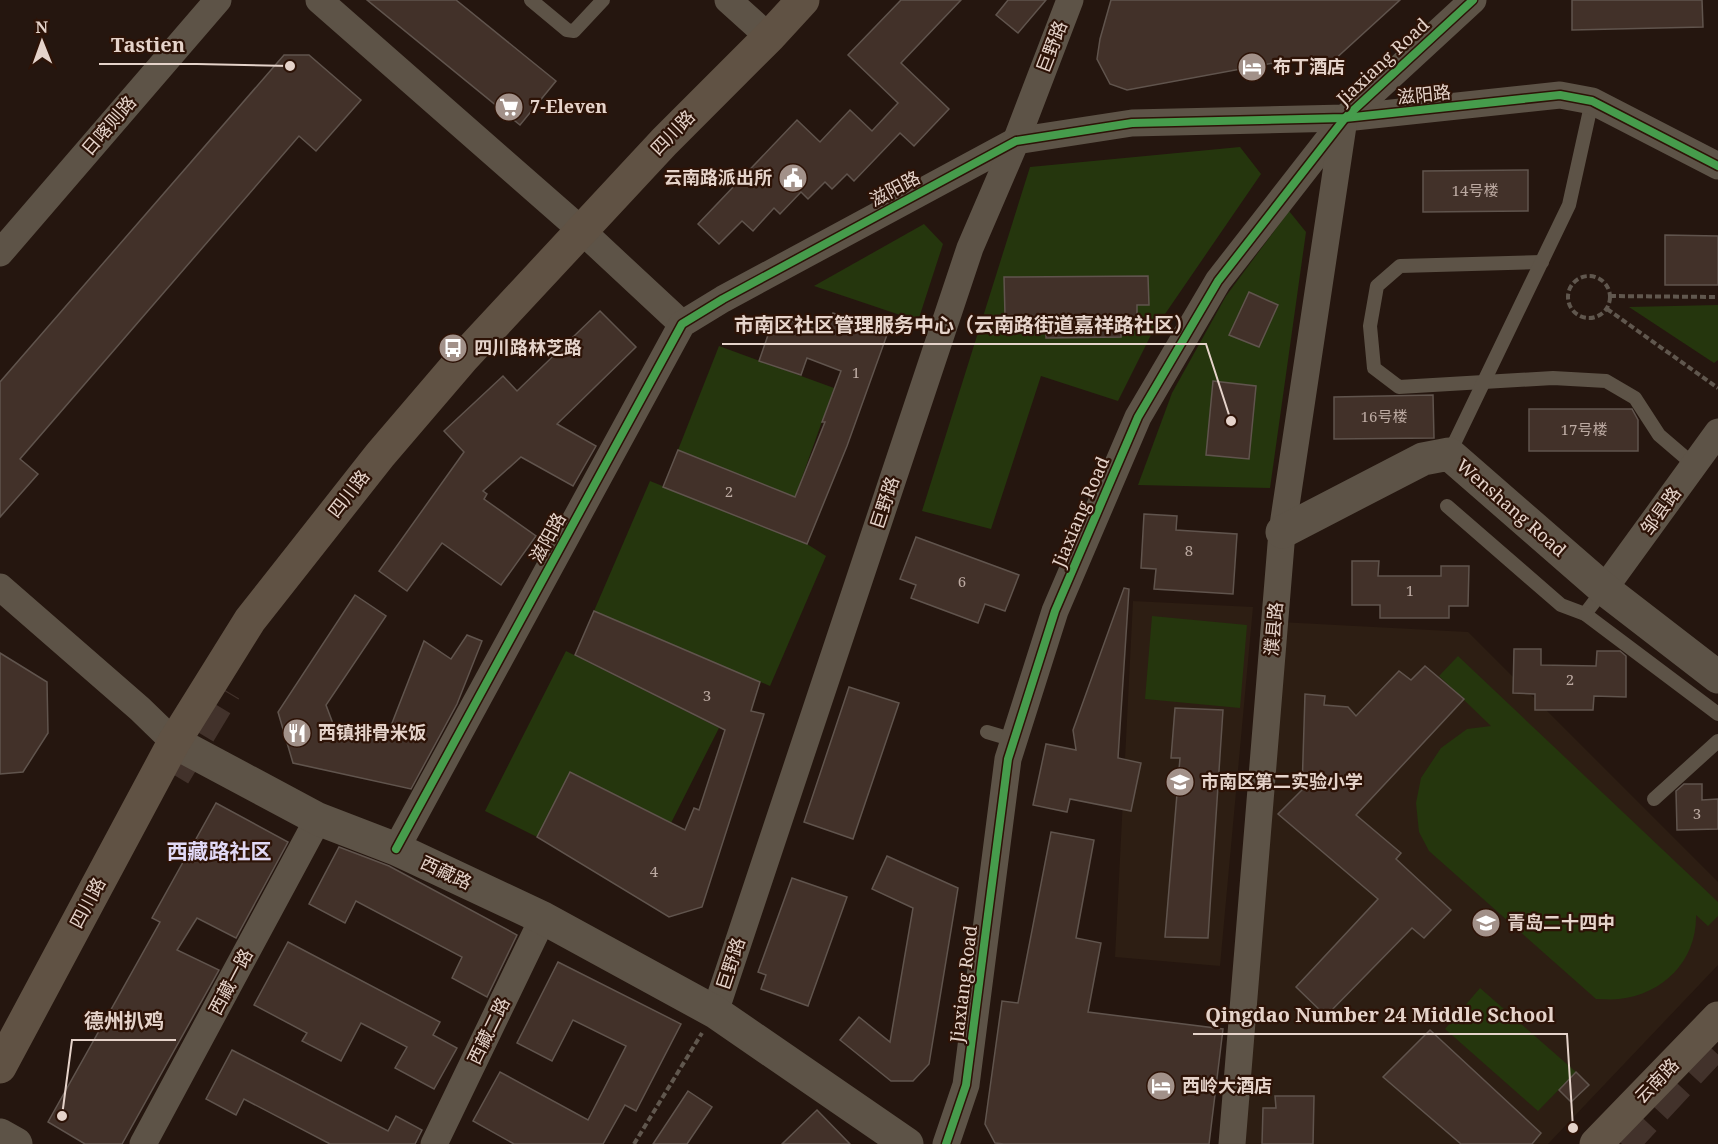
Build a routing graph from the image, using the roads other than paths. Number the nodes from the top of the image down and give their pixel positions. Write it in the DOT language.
graph roads {
  1 [pos="218,0"];
  2 [pos="319,0"];
  3 [pos="531,0"];
  4 [pos="603,0"];
  5 [pos="728,0"];
  6 [pos="803,0"];
  7 [pos="1070,0"];
  8 [pos="1473,0"];
  9 [pos="769,37"];
  10 [pos="1592,101"];
  11 [pos="1344,118"];
  12 [pos="1016,141"];
  13 [pos="1718,166"];
  14 [pos="581,230"];
  15 [pos="0,253"];
  16 [pos="1542,262"];
  17 [pos="682,324"];
  18 [pos="1484,382"];
  19 [pos="1718,432"];
  20 [pos="1449,454"];
  21 [pos="1694,465"];
  22 [pos="1447,506"];
  23 [pos="1282,532"];
  24 [pos="0,587"];
  25 [pos="1595,602"];
  26 [pos="1718,677"];
  27 [pos="1718,714"];
  28 [pos="987,732"];
  29 [pos="1014,740"];
  30 [pos="1718,741"];
  31 [pos="174,742"];
  32 [pos="1654,799"];
  33 [pos="318,819"];
  34 [pos="396,849"];
  35 [pos="543,918"];
  36 [pos="715,1012"];
  37 [pos="1718,1018"];
  38 [pos="0,1066"];
  39 [pos="0,1135"];
  40 [pos="16,1144"];
  41 [pos="143,1144"];
  42 [pos="434,1144"];
  43 [pos="907,1144"];
  44 [pos="946,1144"];
  45 [pos="1232,1144"];
  46 [pos="1596,1144"];
  1 -- 15 [label="street, 日喀则路"];
  2 -- 14 [label="street"];
  3 -- 4 [label="lane"];
  5 -- 9 [label="street"];
  6 -- 9 [label="main road, 四川路"];
  7 -- 12 [label="street, 巨野路"];
  8 -- 11 [label="street, Jiaxiang Road"];
  9 -- 14 [label="main road, 四川路"];
  10 -- 11 [label="street, 滋阳路"];
  10 -- 13 [label="street, 滋阳路"];
  10 -- 16 [label="lane"];
  11 -- 12 [label="street, 滋阳路"];
  11 -- 23 [label="street, 濮县路"];
  11 -- 29 [label="street, Jiaxiang Road"];
  12 -- 17 [label="street, 滋阳路"];
  12 -- 36 [label="street, 巨野路"];
  14 -- 17 [label="street"];
  14 -- 31 [label="main road, 四川路"];
  16 -- 18 [label="lane"];
  16 -- 18 [label="lane"];
  17 -- 34 [label="street, 滋阳路"];
  18 -- 20 [label="lane"];
  18 -- 21 [label="lane"];
  19 -- 21 [label="street, 邹县路"];
  20 -- 23 [label="street, Wenshang Road"];
  20 -- 25 [label="street, Wenshang Road"];
  21 -- 25 [label="street, 邹县路"];
  22 -- 25 [label="lane"];
  23 -- 45 [label="street, 濮县路"];
  24 -- 31 [label="street, 西藏路"];
  25 -- 26 [label="street, Wenshang Road"];
  25 -- 27 [label="lane"];
  28 -- 29 [label="lane"];
  29 -- 44 [label="street, Jiaxiang Road"];
  30 -- 32 [label="lane"];
  31 -- 33 [label="street, 西藏路"];
  31 -- 38 [label="main road, 四川路"];
  33 -- 34 [label="street, 西藏路"];
  33 -- 41 [label="street, 西藏一路"];
  34 -- 35 [label="street, 西藏路"];
  35 -- 36 [label="street, 西藏路"];
  35 -- 42 [label="street, 西藏二路"];
  36 -- 43 [label="street, 西藏路"];
  37 -- 46 [label="main road, 云南路"];
  39 -- 40 [label="street"];
}
